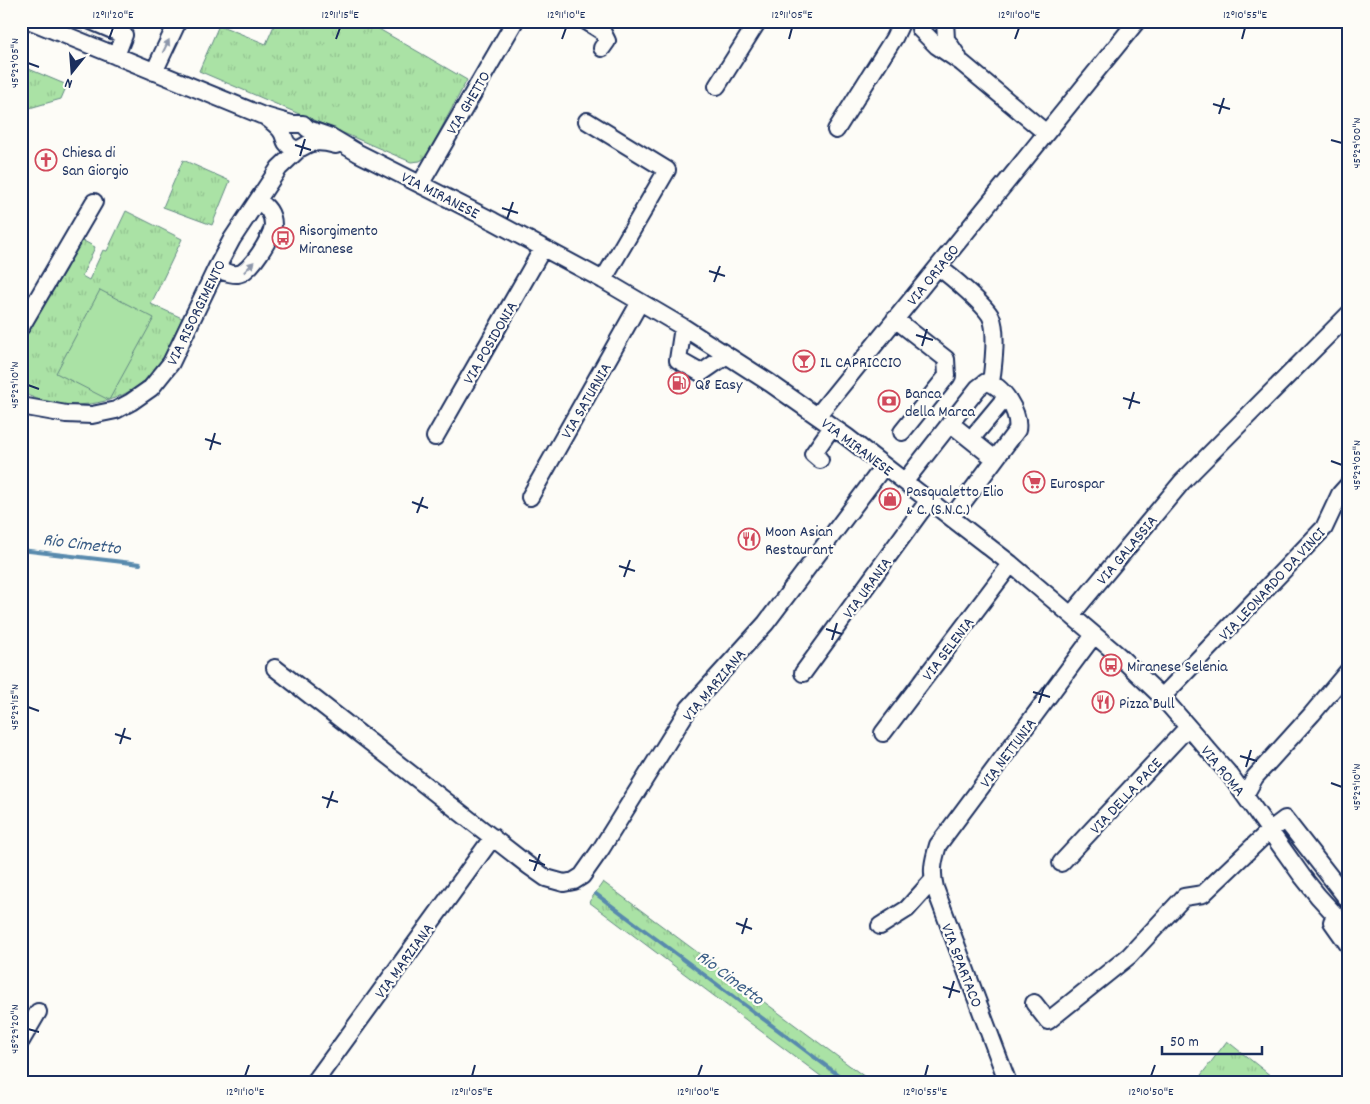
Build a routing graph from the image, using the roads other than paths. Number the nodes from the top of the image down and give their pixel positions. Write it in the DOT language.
graph roads {
  1 [pos="91,21"];
  2 [pos="178,21"];
  3 [pos="515,21"];
  4 [pos="586,21"];
  5 [pos="758,21"];
  6 [pos="944,21"];
  7 [pos="1137,21"];
  8 [pos="40,23"];
  9 [pos="911,24"];
  10 [pos="602,48"];
  11 [pos="116,56"];
  12 [pos="962,63"];
  13 [pos="154,72"];
  14 [pos="717,86"];
  15 [pos="587,120"];
  16 [pos="836,130"];
  17 [pos="1046,133"];
  18 [pos="296,137"];
  19 [pos="421,183"];
  20 [pos="258,200"];
  21 [pos="94,202"];
  22 [pos="543,248"];
  23 [pos="938,267"];
  24 [pos="216,268"];
  25 [pos="603,280"];
  26 [pos="640,302"];
  27 [pos="1349,314"];
  28 [pos="895,320"];
  29 [pos="21,327"];
  30 [pos="683,327"];
  31 [pos="726,355"];
  32 [pos="991,382"];
  33 [pos="1006,397"];
  34 [pos="24,405"];
  35 [pos="817,416"];
  36 [pos="950,423"];
  37 [pos="832,426"];
  38 [pos="902,432"];
  39 [pos="434,437"];
  40 [pos="971,440"];
  41 [pos="996,459"];
  42 [pos="820,460"];
  43 [pos="884,466"];
  44 [pos="905,481"];
  45 [pos="1349,484"];
  46 [pos="530,497"];
  47 [pos="929,500"];
  48 [pos="952,517"];
  49 [pos="1011,564"];
  50 [pos="1070,615"];
  51 [pos="1094,635"];
  52 [pos="1118,655"];
  53 [pos="275,668"];
  54 [pos="1349,670"];
  55 [pos="803,673"];
  56 [pos="1162,697"];
  57 [pos="1188,727"];
  58 [pos="882,733"];
  59 [pos="1245,794"];
  60 [pos="1269,831"];
  61 [pos="493,838"];
  62 [pos="938,845"];
  63 [pos="1061,863"];
  64 [pos="932,880"];
  65 [pos="1318,896"];
  66 [pos="1349,901"];
  67 [pos="880,926"];
  68 [pos="1349,930"];
  69 [pos="1349,946"];
  70 [pos="1034,1003"];
  71 [pos="38,1012"];
  72 [pos="21,1041"];
  73 [pos="314,1083"];
  74 [pos="1008,1083"];
  1 -- 11 [label="street"];
  13 -- 2 [label="street, one-way"];
  3 -- 19 [label="street, VIA GHETTO"];
  4 -- 10 [label="street"];
  5 -- 14 [label="street"];
  6 -- 9 [label="street"];
  6 -- 12 [label="street"];
  7 -- 17 [label="street, VIA ORIAGO"];
  8 -- 11 [label="street, VIA MIRANESE"];
  9 -- 12 [label="street"];
  9 -- 16 [label="street"];
  11 -- 13 [label="street, VIA MIRANESE"];
  12 -- 17 [label="street"];
  13 -- 18 [label="street, VIA MIRANESE"];
  15 -- 25 [label="street"];
  17 -- 23 [label="street, VIA ORIAGO"];
  18 -- 19 [label="street, VIA MIRANESE"];
  18 -- 20 [label="street, VIA RISORGIMENTO"];
  19 -- 22 [label="street, VIA MIRANESE"];
  20 -- 24 [label="street, VIA RISORGIMENTO"];
  24 -- 20 [label="street, one-way"];
  21 -- 29 [label="street"];
  22 -- 25 [label="street, VIA MIRANESE"];
  22 -- 39 [label="street, VIA POSIDONIA"];
  23 -- 28 [label="street, VIA ORIAGO"];
  23 -- 32 [label="street"];
  24 -- 34 [label="street, VIA RISORGIMENTO"];
  25 -- 26 [label="street, VIA MIRANESE"];
  26 -- 30 [label="street, VIA MIRANESE"];
  26 -- 46 [label="street, VIA SATURNIA"];
  27 -- 50 [label="street, VIA GALASSIA"];
  28 -- 35 [label="street, VIA ORIAGO"];
  28 -- 38 [label="street"];
  30 -- 31 [label="street, VIA MIRANESE"];
  30 -- 31 [label="street"];
  31 -- 35 [label="street, VIA MIRANESE"];
  32 -- 33 [label="street"];
  32 -- 36 [label="street"];
  33 -- 40 [label="street"];
  33 -- 41 [label="street"];
  35 -- 37 [label="street, VIA MIRANESE"];
  36 -- 40 [label="street"];
  36 -- 44 [label="street"];
  37 -- 42 [label="street"];
  37 -- 43 [label="street, VIA MIRANESE"];
  40 -- 41 [label="street"];
  41 -- 48 [label="street"];
  43 -- 44 [label="street, VIA MIRANESE"];
  43 -- 61 [label="street, VIA MARZIANA"];
  44 -- 47 [label="street, VIA MIRANESE"];
  45 -- 56 [label="street, VIA LEONARDO DA VINCI"];
  47 -- 48 [label="street, VIA MIRANESE"];
  47 -- 55 [label="street, VIA URANIA"];
  48 -- 49 [label="street, VIA MIRANESE"];
  49 -- 50 [label="street, VIA MIRANESE"];
  49 -- 58 [label="street, VIA SELENIA"];
  50 -- 51 [label="street, VIA MIRANESE"];
  51 -- 52 [label="street, VIA MIRANESE"];
  51 -- 62 [label="street, VIA NETTUNIA"];
  52 -- 56 [label="street, VIA ROMA"];
  53 -- 61 [label="street, VIA MARZIANA"];
  54 -- 59 [label="street"];
  56 -- 57 [label="street, VIA ROMA"];
  57 -- 59 [label="street, VIA ROMA"];
  57 -- 63 [label="street, VIA DELLA PACE"];
  59 -- 60 [label="street, VIA ROMA"];
  60 -- 65 [label="street, VIA ROMA"];
  60 -- 66 [label="street"];
  60 -- 70 [label="street"];
  61 -- 73 [label="street, VIA MARZIANA"];
  62 -- 64 [label="street, VIA SPARTACO"];
  64 -- 67 [label="street"];
  64 -- 74 [label="street, VIA SPARTACO"];
  65 -- 68 [label="street, VIA ROMA"];
  65 -- 69 [label="street, VIA ROMA"];
  71 -- 72 [label="street"];
}
